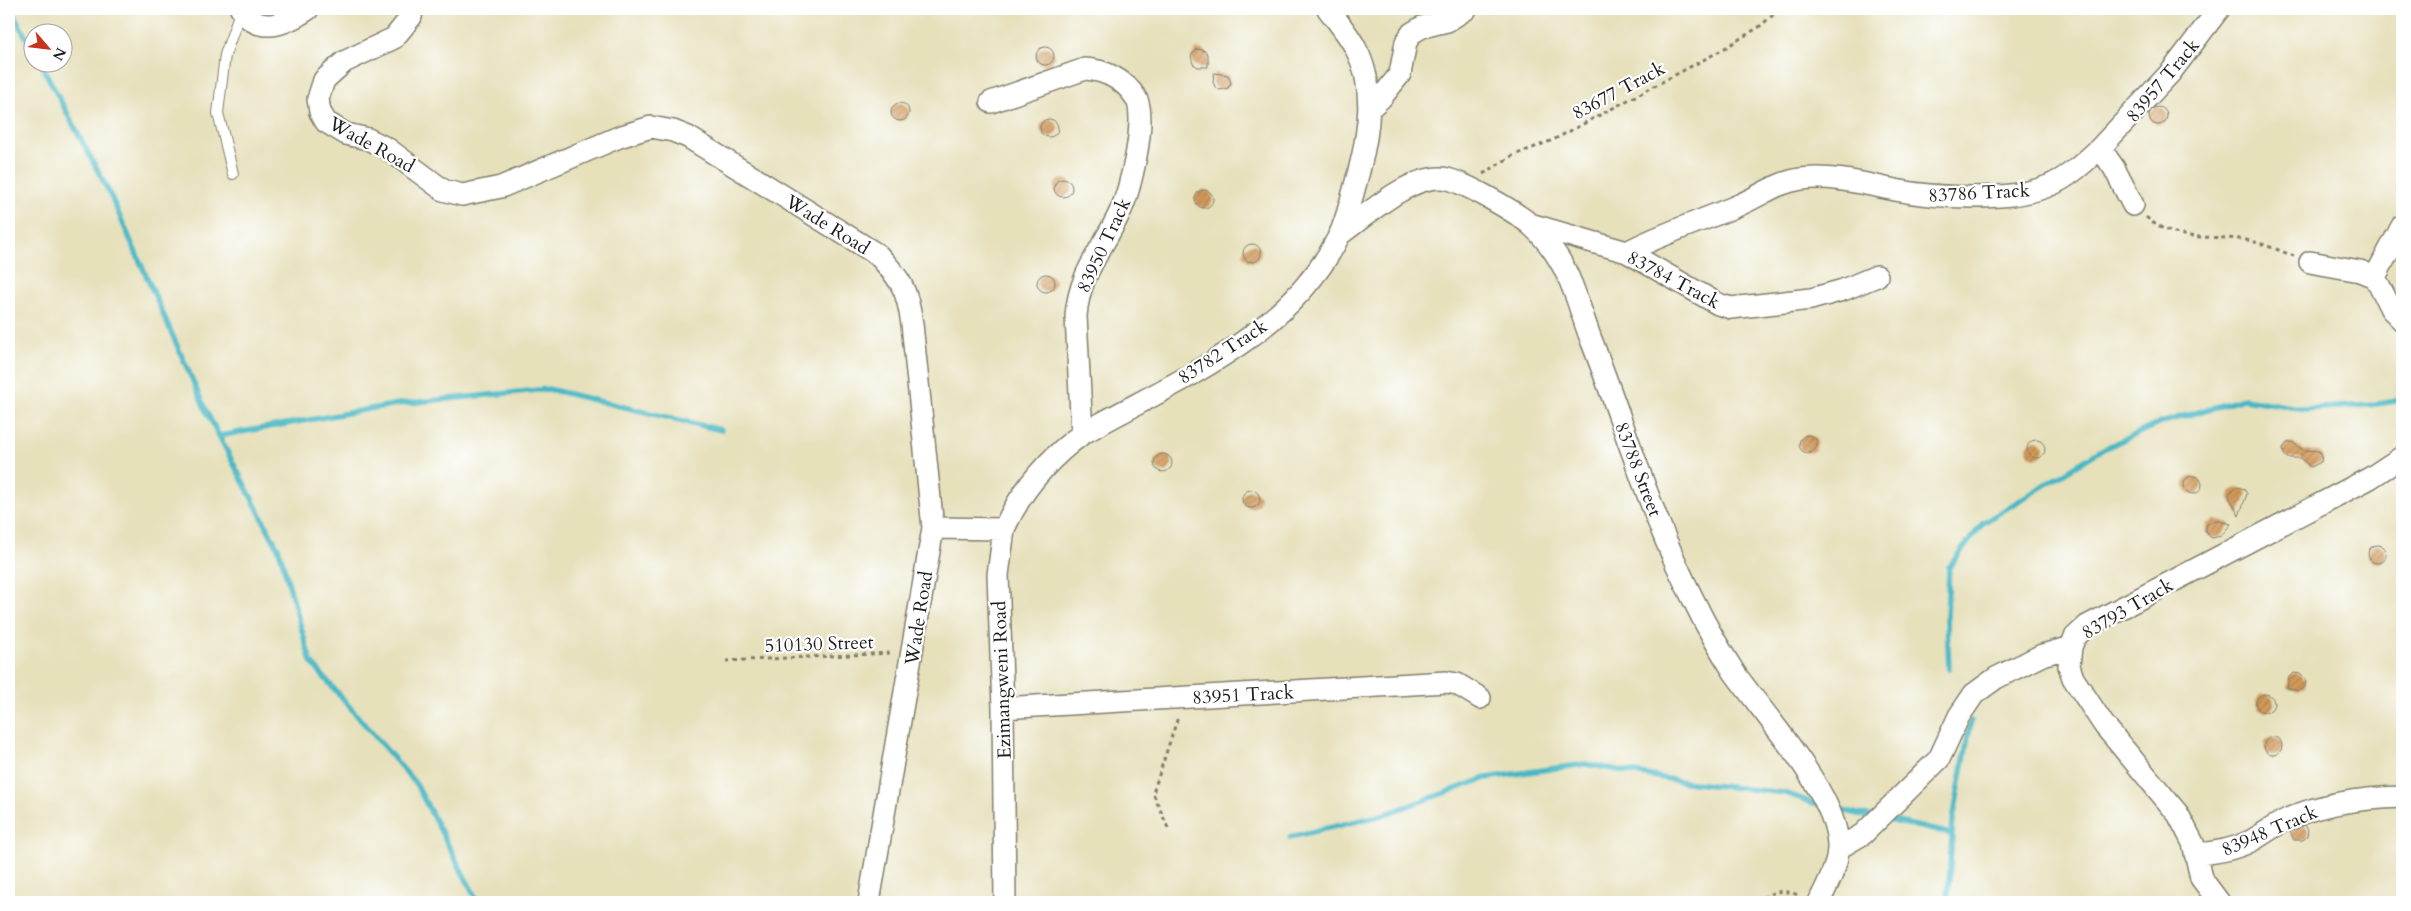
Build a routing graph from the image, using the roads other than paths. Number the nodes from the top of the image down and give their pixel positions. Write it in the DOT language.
graph roads {
  1 [pos="241,9"];
  2 [pos="308,9"];
  3 [pos="412,9"];
  4 [pos="1328,9"];
  5 [pos="1466,9"];
  6 [pos="2219,9"];
  7 [pos="992,102"];
  8 [pos="1369,109"];
  9 [pos="2100,148"];
  10 [pos="233,174"];
  11 [pos="2133,205"];
  12 [pos="1530,224"];
  13 [pos="2402,226"];
  14 [pos="1339,235"];
  15 [pos="1627,252"];
  16 [pos="2310,262"];
  17 [pos="1876,276"];
  18 [pos="2375,276"];
  19 [pos="2402,320"];
  20 [pos="1082,434"];
  21 [pos="2402,458"];
  22 [pos="933,528"];
  23 [pos="1004,529"];
  24 [pos="2071,647"];
  25 [pos="1480,698"];
  26 [pos="1003,708"];
  27 [pos="2402,797"];
  28 [pos="1839,848"];
  29 [pos="2195,854"];
  30 [pos="1811,899"];
  31 [pos="869,902"];
  32 [pos="1005,902"];
  33 [pos="2219,902"];
  1 -- 2 [label="street"];
  1 -- 10 [label="lane"];
  3 -- 22 [label="street, Wade Road"];
  4 -- 8 [label="street, 83782 Track"];
  5 -- 8 [label="street"];
  6 -- 9 [label="street, 83957 Track"];
  7 -- 20 [label="street, 83950 Track"];
  8 -- 14 [label="street, 83782 Track"];
  9 -- 11 [label="street"];
  9 -- 15 [label="street, 83786 Track"];
  12 -- 14 [label="street, 83788 Street"];
  12 -- 15 [label="street, 83784 Track"];
  12 -- 28 [label="street, 83788 Street"];
  13 -- 18 [label="street"];
  14 -- 20 [label="street, 83782 Track"];
  15 -- 17 [label="street, 83784 Track"];
  16 -- 18 [label="street"];
  18 -- 19 [label="street"];
  20 -- 23 [label="street, 83782 Track"];
  21 -- 24 [label="street, 83793 Track"];
  22 -- 23 [label="street"];
  22 -- 31 [label="street, Wade Road"];
  23 -- 26 [label="street, Ezimangweni Road"];
  24 -- 28 [label="street"];
  24 -- 29 [label="street, 83793 Track"];
  25 -- 26 [label="street, 83951 Track"];
  26 -- 32 [label="street, Ezimangweni Road"];
  27 -- 29 [label="street, 83948 Track"];
  28 -- 30 [label="street, 83788 Street"];
  29 -- 33 [label="street, 83793 Track"];
}
